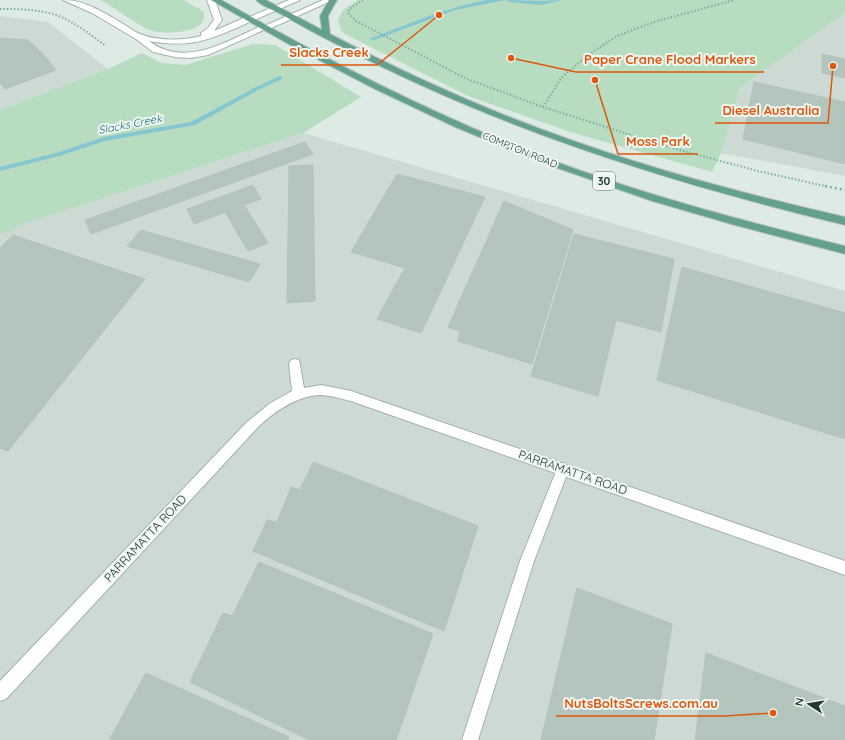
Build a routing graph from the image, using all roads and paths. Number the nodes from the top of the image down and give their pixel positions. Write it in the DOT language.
graph roads {
  1 [pos="67,0"];
  2 [pos="211,0"];
  3 [pos="214,0"];
  4 [pos="260,0"];
  5 [pos="296,0"];
  6 [pos="329,0"];
  7 [pos="333,0"];
  8 [pos="363,0"];
  9 [pos="734,0"];
  10 [pos="275,8"];
  11 [pos="0,10"];
  12 [pos="290,16"];
  13 [pos="249,19"];
  14 [pos="264,28"];
  15 [pos="326,34"];
  16 [pos="139,36"];
  17 [pos="198,39"];
  18 [pos="106,46"];
  19 [pos="543,107"];
  20 [pos="845,190"];
  21 [pos="845,221"];
  22 [pos="845,250"];
  23 [pos="296,364"];
  24 [pos="299,394"];
  25 [pos="563,469"];
  26 [pos="845,568"];
  27 [pos="0,693"];
  28 [pos="470,740"];
  1 -- 16 [label="street"];
  2 -- 17 [label="street"];
  3 -- 13 [label="main road, COMPTON ROAD / 30"];
  4 -- 10 [label="main road, 30"];
  5 -- 10 [label="street"];
  6 -- 12 [label="street"];
  7 -- 15 [label="main road"];
  8 -- 19 [label="path"];
  9 -- 19 [label="path"];
  10 -- 12 [label="main road, 30"];
  10 -- 13 [label="street"];
  11 -- 18 [label="path"];
  12 -- 14 [label="street"];
  12 -- 15 [label="main road, 30"];
  13 -- 14 [label="main road, COMPTON ROAD / 30"];
  13 -- 17 [label="street"];
  14 -- 16 [label="street"];
  14 -- 22 [label="main road, COMPTON ROAD / 30"];
  15 -- 21 [label="main road, 30"];
  16 -- 17 [label="street"];
  19 -- 20 [label="path"];
  23 -- 24 [label="street"];
  24 -- 25 [label="street, PARRAMATTA ROAD"];
  24 -- 27 [label="street, PARRAMATTA ROAD"];
  25 -- 26 [label="street, PARRAMATTA ROAD"];
  25 -- 28 [label="lane"];
}
